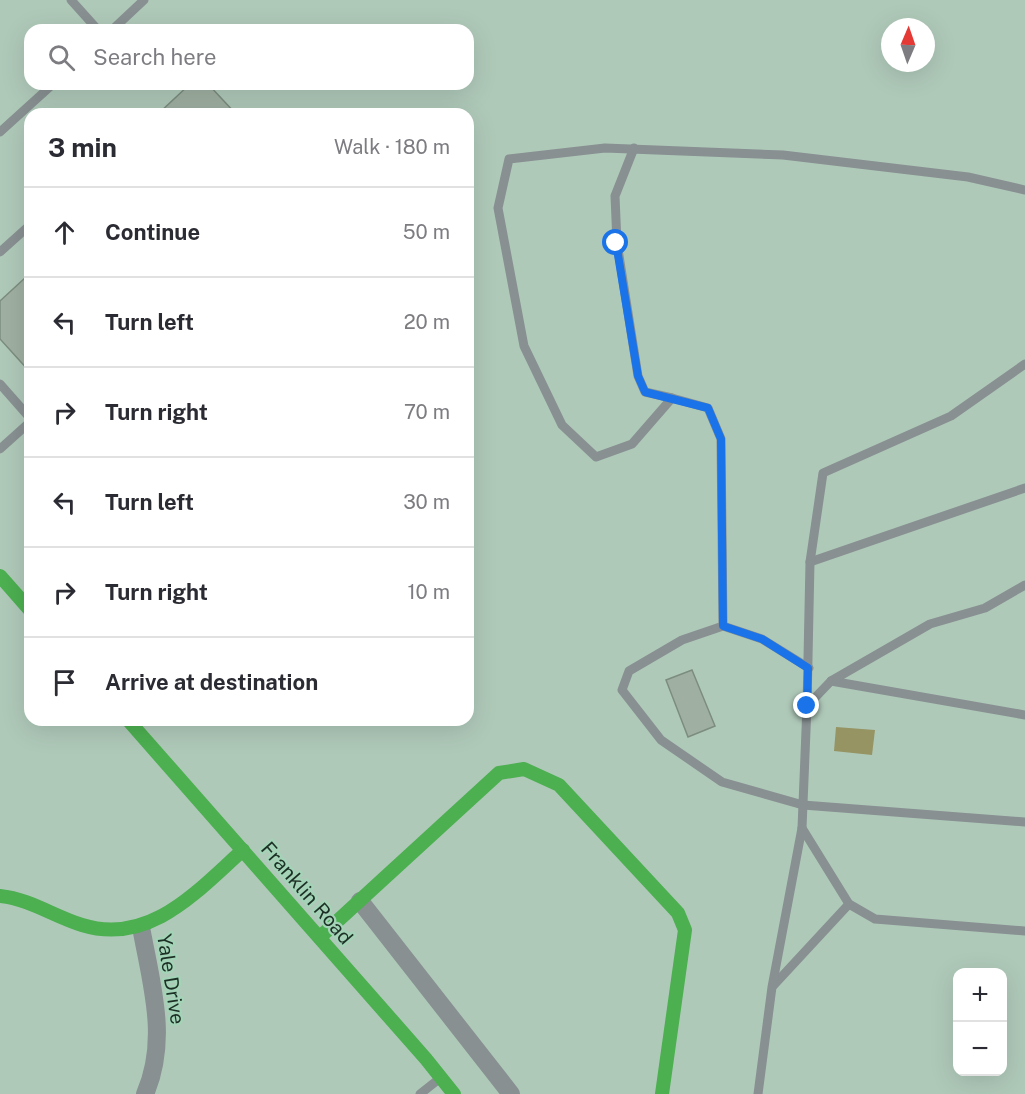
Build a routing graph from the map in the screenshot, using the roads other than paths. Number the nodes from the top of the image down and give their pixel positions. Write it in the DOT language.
graph roads {
  1 [pos="71,0"];
  2 [pos="144,0"];
  3 [pos="93,24"];
  4 [pos="118,24"];
  5 [pos="46,90"];
  6 [pos="26,108"];
  7 [pos="24,110"];
  8 [pos="0,132"];
  9 [pos="634,148"];
  10 [pos="1025,190"];
  11 [pos="24,230"];
  12 [pos="0,252"];
  13 [pos="1025,364"];
  14 [pos="0,384"];
  15 [pos="672,398"];
  16 [pos="24,411"];
  17 [pos="24,428"];
  18 [pos="0,449"];
  19 [pos="1025,488"];
  20 [pos="810,562"];
  21 [pos="0,576"];
  22 [pos="1025,585"];
  23 [pos="24,603"];
  24 [pos="723,626"];
  25 [pos="808,668"];
  26 [pos="831,681"];
  27 [pos="807,706"];
  28 [pos="1025,715"];
  29 [pos="133,726"];
  30 [pos="804,805"];
  31 [pos="1025,822"];
  32 [pos="802,828"];
  33 [pos="243,850"];
  34 [pos="0,896"];
  35 [pos="360,901"];
  36 [pos="849,904"];
  37 [pos="141,927"];
  38 [pos="1025,931"];
  39 [pos="320,937"];
  40 [pos="772,987"];
  41 [pos="441,1078"];
  42 [pos="145,1094"];
  43 [pos="420,1094"];
  44 [pos="454,1094"];
  45 [pos="511,1094"];
  46 [pos="662,1094"];
  47 [pos="758,1094"];
  1 -- 3 [label="lane"];
  2 -- 4 [label="lane"];
  5 -- 6 [label="lane"];
  7 -- 8 [label="lane"];
  9 -- 10 [label="lane"];
  9 -- 15 [label="lane"];
  9 -- 15 [label="lane"];
  11 -- 12 [label="lane"];
  13 -- 20 [label="lane"];
  14 -- 16 [label="lane"];
  15 -- 24 [label="lane"];
  17 -- 18 [label="lane"];
  19 -- 20 [label="lane"];
  20 -- 25 [label="lane"];
  21 -- 23 [label="street"];
  22 -- 26 [label="lane"];
  24 -- 25 [label="lane"];
  24 -- 30 [label="lane"];
  25 -- 27 [label="lane"];
  26 -- 27 [label="lane"];
  26 -- 28 [label="lane"];
  27 -- 30 [label="lane"];
  29 -- 33 [label="street, Franklin Road"];
  30 -- 31 [label="lane"];
  30 -- 32 [label="lane"];
  32 -- 36 [label="lane"];
  32 -- 40 [label="lane"];
  33 -- 37 [label="street, Yale Drive"];
  33 -- 39 [label="street, Franklin Road"];
  34 -- 37 [label="street"];
  35 -- 39 [label="street"];
  35 -- 45 [label="street"];
  35 -- 46 [label="street"];
  36 -- 38 [label="lane"];
  36 -- 40 [label="lane"];
  37 -- 42 [label="street, Yale Drive"];
  39 -- 41 [label="street, Franklin Road"];
  40 -- 47 [label="lane"];
  41 -- 43 [label="lane"];
  41 -- 44 [label="street, Franklin Road"];
}
